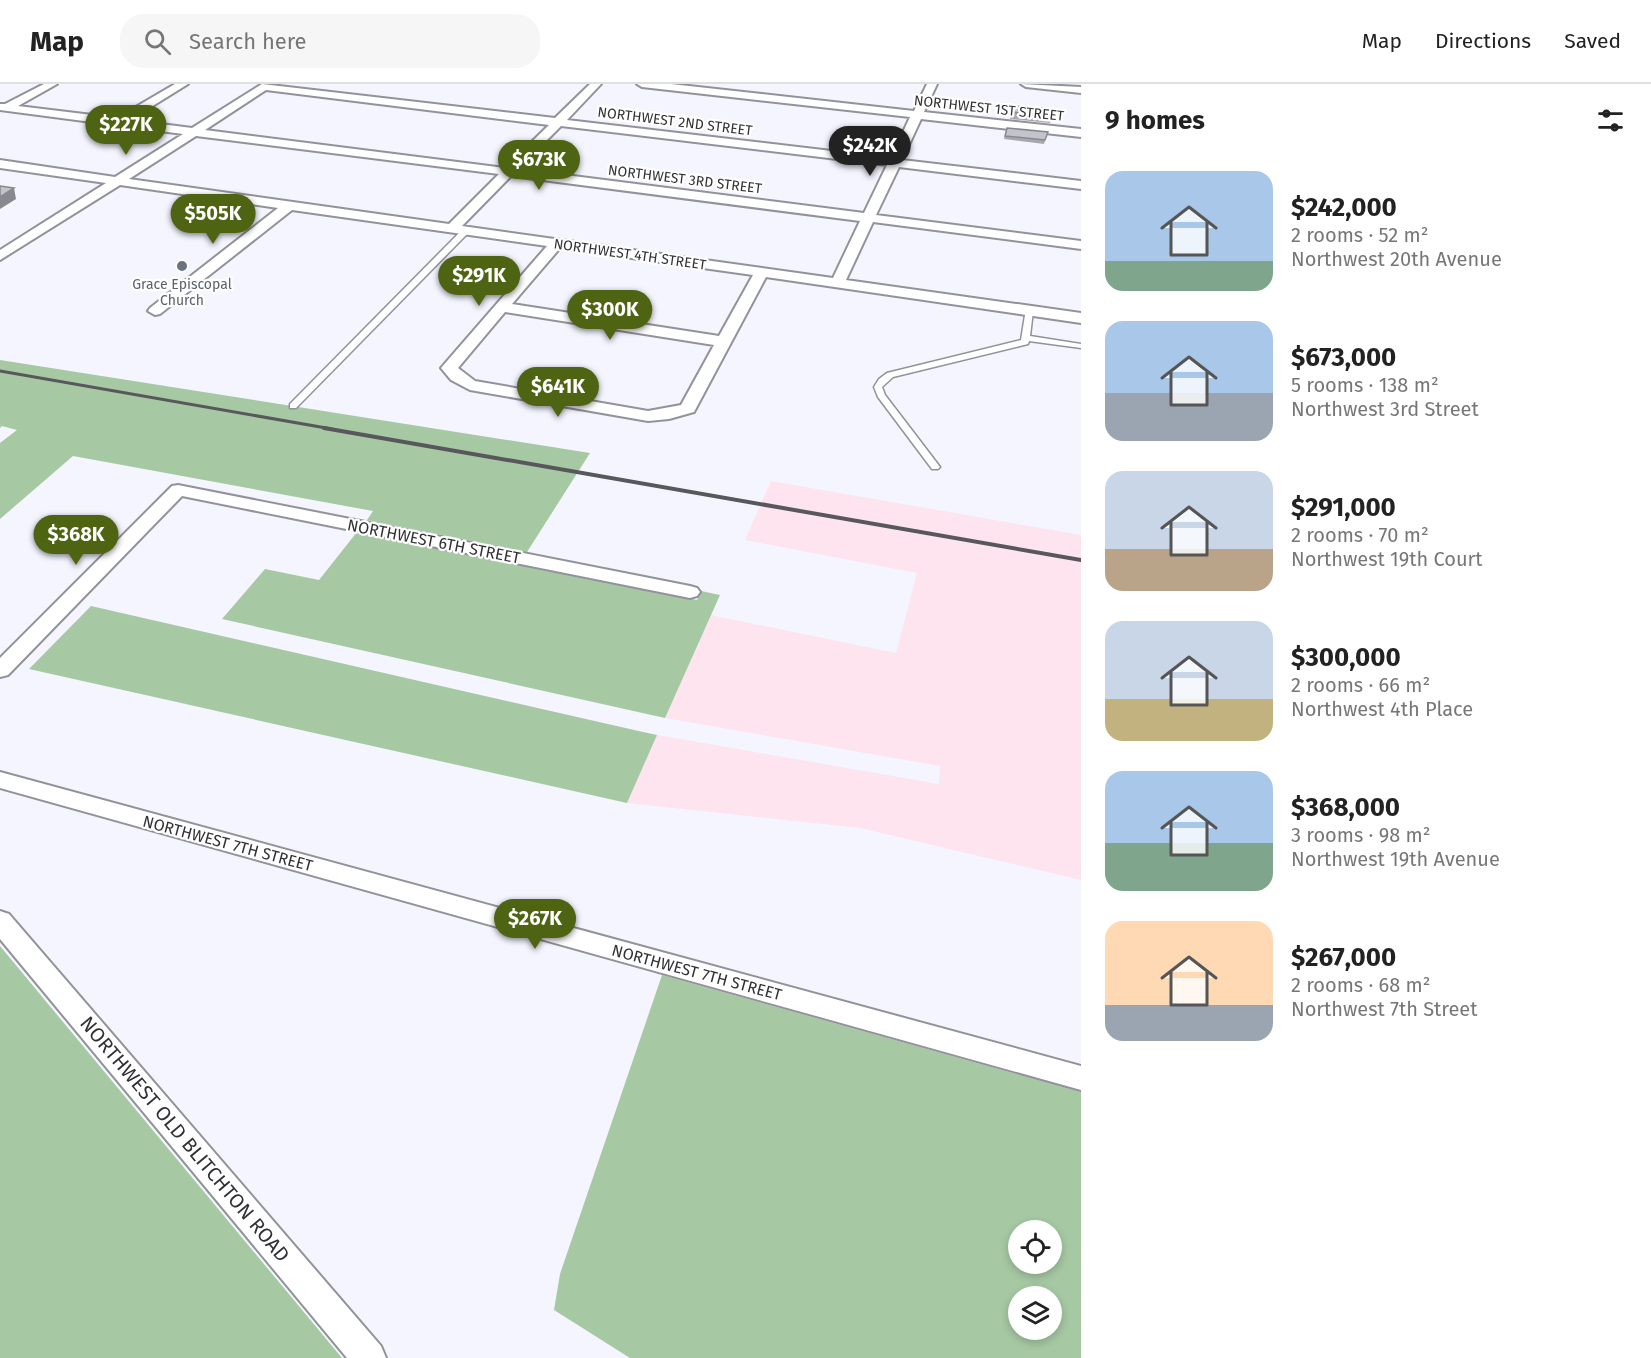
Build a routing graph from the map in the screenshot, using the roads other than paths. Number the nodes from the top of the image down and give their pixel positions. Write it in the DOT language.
graph roads {
  1 [pos="52,84"];
  2 [pos="183,84"];
  3 [pos="596,84"];
  4 [pos="642,84"];
  5 [pos="932,84"];
  6 [pos="1026,84"];
  7 [pos="267,85"];
  8 [pos="1081,90"];
  9 [pos="3,108"];
  10 [pos="917,115"];
  11 [pos="119,122"];
  12 [pos="558,122"];
  13 [pos="193,132"];
  14 [pos="1081,133"];
  15 [pos="894,162"];
  16 [pos="0,164"];
  17 [pos="507,172"];
  18 [pos="117,180"];
  19 [pos="1081,185"];
  20 [pos="291,204"];
  21 [pos="868,218"];
  22 [pos="460,229"];
  23 [pos="557,243"];
  24 [pos="1081,245"];
  25 [pos="0,256"];
  26 [pos="761,273"];
  27 [pos="837,284"];
  28 [pos="500,307"];
  29 [pos="155,311"];
  30 [pos="1029,311"];
  31 [pos="1081,318"];
  32 [pos="1026,338"];
  33 [pos="725,342"];
  34 [pos="1081,346"];
  35 [pos="292,406"];
  36 [pos="935,467"];
  37 [pos="690,592"];
  38 [pos="0,670"];
  39 [pos="0,780"];
  40 [pos="0,921"];
  41 [pos="1081,1078"];
  42 [pos="369,1358"];
  1 -- 9 [label="street"];
  2 -- 11 [label="street"];
  3 -- 12 [label="street"];
  4 -- 10 [label="street, NORTHWEST 1ST STREET"];
  5 -- 10 [label="street"];
  6 -- 8 [label="street"];
  7 -- 12 [label="street, NORTHWEST 2ND STREET"];
  7 -- 13 [label="street"];
  9 -- 11 [label="street, NORTHWEST 3RD STREET"];
  10 -- 14 [label="street, NORTHWEST 1ST STREET"];
  10 -- 15 [label="street"];
  11 -- 13 [label="street, NORTHWEST 3RD STREET"];
  12 -- 15 [label="street, NORTHWEST 2ND STREET"];
  12 -- 17 [label="street"];
  13 -- 17 [label="street, NORTHWEST 3RD STREET"];
  13 -- 18 [label="street"];
  15 -- 19 [label="street, NORTHWEST 2ND STREET"];
  15 -- 21 [label="street"];
  16 -- 18 [label="street, NORTHWEST 4TH STREET"];
  17 -- 21 [label="street, NORTHWEST 3RD STREET"];
  17 -- 22 [label="street"];
  18 -- 20 [label="street, NORTHWEST 4TH STREET"];
  18 -- 25 [label="street"];
  20 -- 22 [label="street, NORTHWEST 4TH STREET"];
  20 -- 29 [label="street"];
  21 -- 24 [label="street, NORTHWEST 3RD STREET"];
  21 -- 27 [label="street"];
  22 -- 23 [label="street, NORTHWEST 4TH STREET"];
  22 -- 35 [label="lane"];
  23 -- 26 [label="street, NORTHWEST 4TH STREET"];
  23 -- 28 [label="street"];
  26 -- 27 [label="street, NORTHWEST 4TH STREET"];
  26 -- 33 [label="street"];
  27 -- 30 [label="street, NORTHWEST 4TH STREET"];
  28 -- 33 [label="street"];
  28 -- 33 [label="street"];
  30 -- 31 [label="street, NORTHWEST 4TH STREET"];
  30 -- 32 [label="lane"];
  32 -- 34 [label="lane"];
  32 -- 36 [label="lane"];
  37 -- 38 [label="street, NORTHWEST 6TH STREET"];
  39 -- 41 [label="street, NORTHWEST 7TH STREET"];
  40 -- 42 [label="street, NORTHWEST OLD BLITCHTON ROAD"];
}
